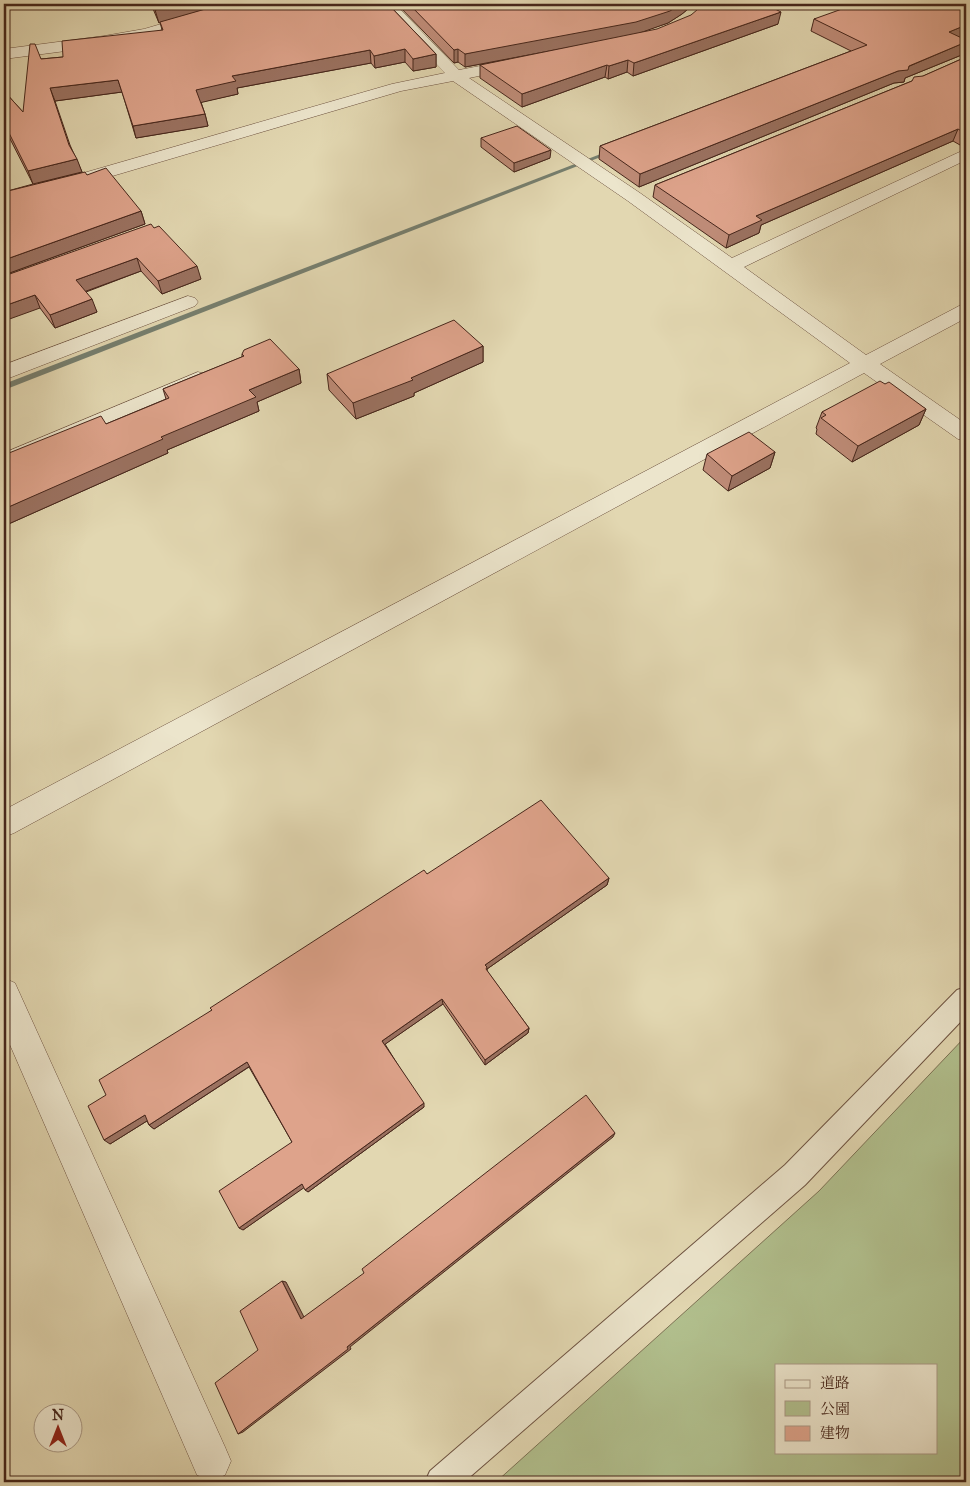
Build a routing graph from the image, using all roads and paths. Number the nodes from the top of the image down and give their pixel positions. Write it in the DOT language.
graph roads {
  1 [pos="245,4"];
  2 [pos="387,4"];
  3 [pos="4,54"];
  4 [pos="528,62"];
  5 [pos="456,76"];
  6 [pos="966,154"];
  7 [pos="652,190"];
  8 [pos="634,197"];
  9 [pos="4,199"];
  10 [pos="730,267"];
  11 [pos="188,302"];
  12 [pos="966,310"];
  13 [pos="864,364"];
  14 [pos="218,370"];
  15 [pos="4,372"];
  16 [pos="966,434"];
  17 [pos="4,462"];
  18 [pos="4,824"];
  19 [pos="4,994"];
  20 [pos="966,999"];
  21 [pos="211,1461"];
  22 [pos="441,1482"];
  1 -- 3 [label="street"];
  2 -- 5 [label="street"];
  4 -- 5 [label="street"];
  5 -- 8 [label="street"];
  5 -- 9 [label="street"];
  6 -- 10 [label="street"];
  7 -- 8 [label="street"];
  8 -- 10 [label="street"];
  10 -- 13 [label="street"];
  11 -- 15 [label="street"];
  12 -- 13 [label="street"];
  13 -- 16 [label="street"];
  13 -- 18 [label="street"];
  14 -- 17 [label="street"];
  19 -- 21 [label="street"];
  20 -- 22 [label="lane"];
}
